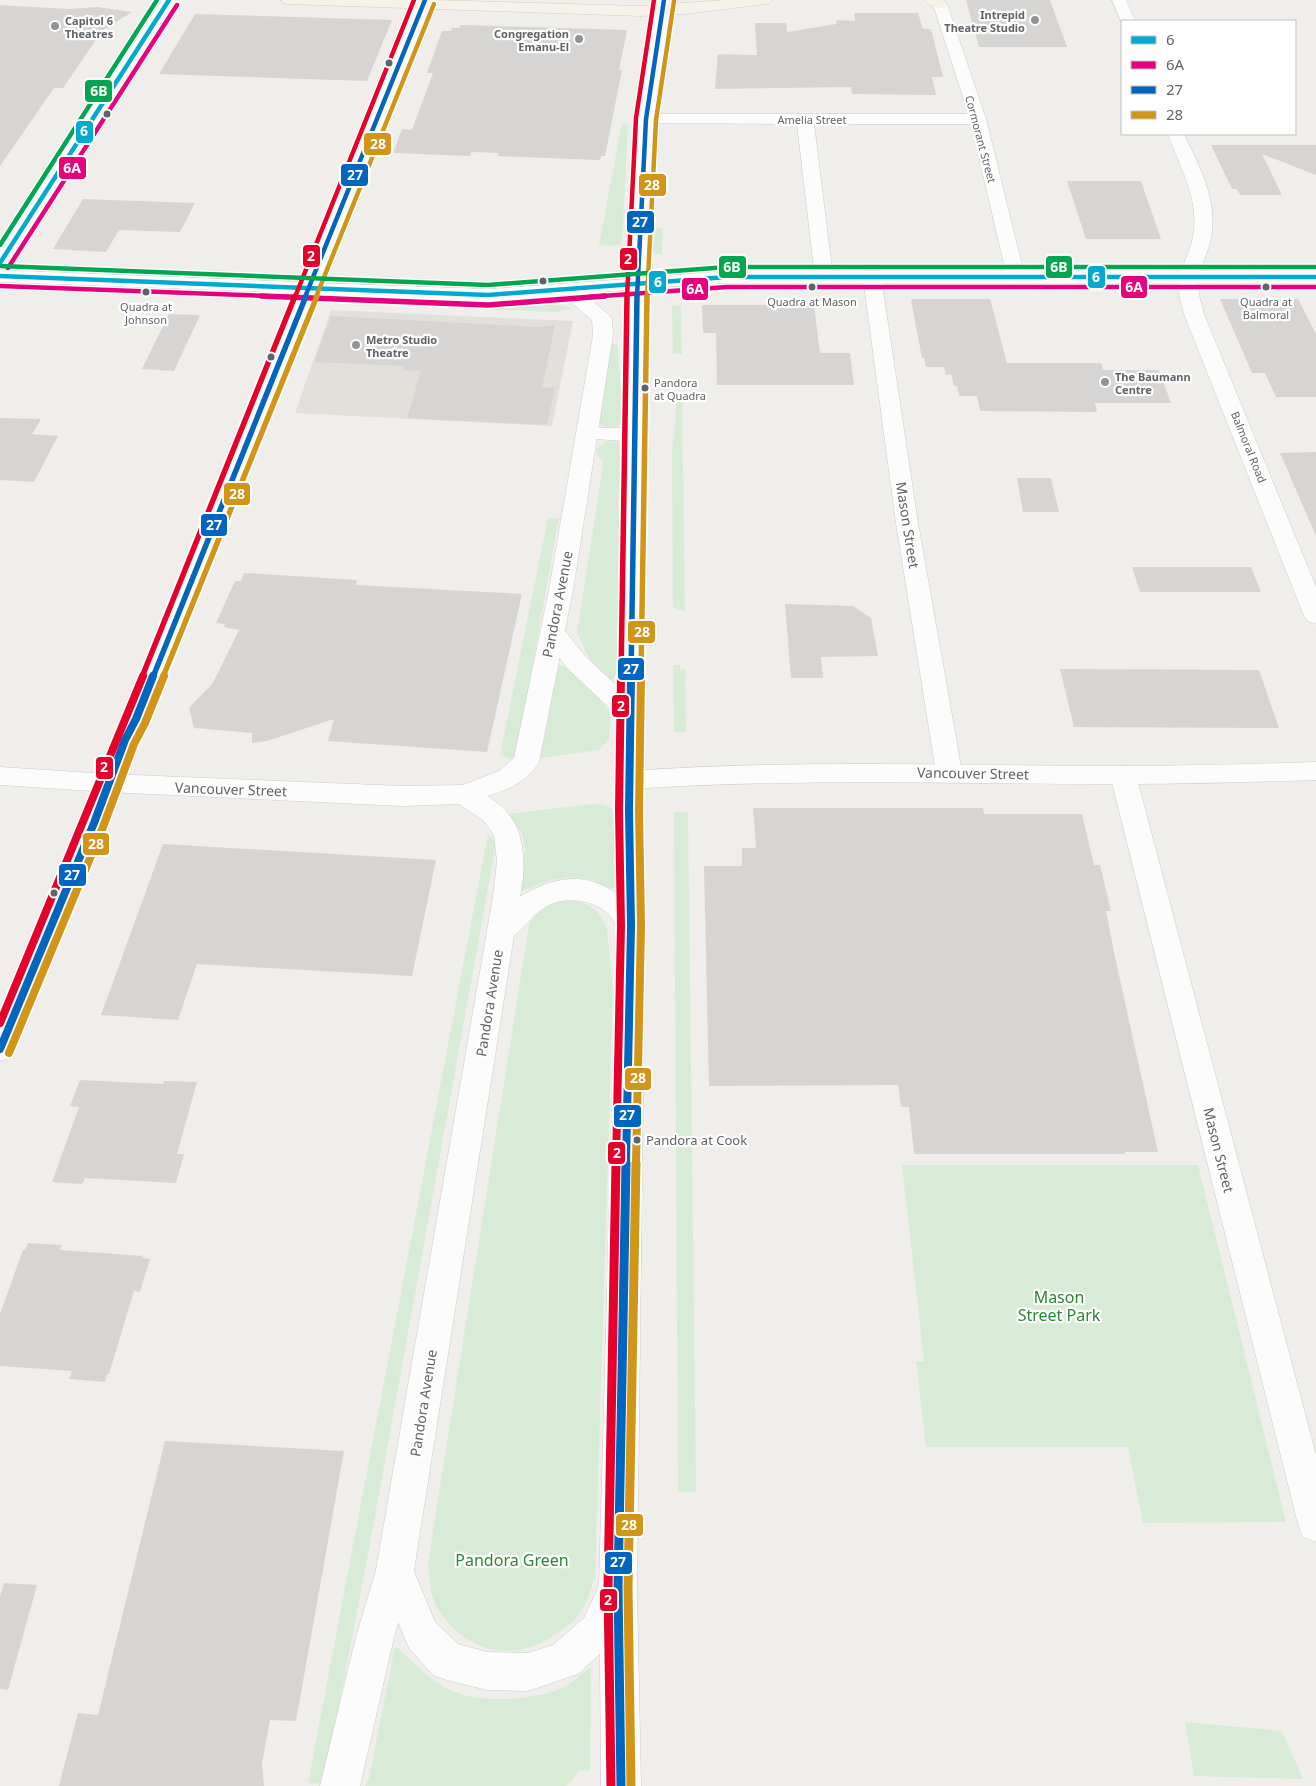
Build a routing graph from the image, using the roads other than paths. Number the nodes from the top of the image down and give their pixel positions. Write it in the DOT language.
graph roads {
  1 [pos="169,0"];
  2 [pos="288,0"];
  3 [pos="765,0"];
  4 [pos="1119,0"];
  5 [pos="937,1"];
  6 [pos="424,2"];
  7 [pos="663,5"];
  8 [pos="1128,20"];
  9 [pos="646,119"];
  10 [pos="805,119"];
  11 [pos="978,119"];
  12 [pos="1176,135"];
  13 [pos="0,263"];
  14 [pos="0,276"];
  15 [pos="824,277"];
  16 [pos="872,277"];
  17 [pos="1016,277"];
  18 [pos="1189,277"];
  19 [pos="1316,277"];
  20 [pos="637,284"];
  21 [pos="308,289"];
  22 [pos="568,291"];
  23 [pos="587,434"];
  24 [pos="636,435"];
  25 [pos="1316,616"];
  26 [pos="553,632"];
  27 [pos="631,714"];
  28 [pos="1316,771"];
  29 [pos="949,772"];
  30 [pos="1123,775"];
  31 [pos="0,776"];
  32 [pos="630,780"];
  33 [pos="108,782"];
  34 [pos="463,794"];
  35 [pos="631,926"];
  36 [pos="501,930"];
  37 [pos="0,1049"];
  38 [pos="1316,1524"];
  39 [pos="396,1570"];
  40 [pos="618,1588"];
  41 [pos="340,1786"];
  42 [pos="620,1786"];
  1 -- 13 [label="main road"];
  2 -- 6 [label="main road"];
  3 -- 7 [label="main road"];
  4 -- 8 [label="main road"];
  5 -- 11 [label="main road, Cormorant Street"];
  6 -- 7 [label="main road"];
  6 -- 21 [label="main road"];
  7 -- 9 [label="main road"];
  9 -- 10 [label="main road, Amelia Street"];
  9 -- 20 [label="main road"];
  10 -- 11 [label="main road, Amelia Street"];
  10 -- 15 [label="main road"];
  11 -- 17 [label="main road, Cormorant Street"];
  12 -- 18 [label="main road"];
  14 -- 21 [label="main road"];
  15 -- 16 [label="main road"];
  15 -- 20 [label="main road"];
  16 -- 17 [label="main road"];
  16 -- 29 [label="main road, Mason Street"];
  17 -- 18 [label="main road"];
  18 -- 19 [label="main road"];
  18 -- 25 [label="main road, Balmoral Road"];
  20 -- 22 [label="main road"];
  20 -- 24 [label="main road"];
  21 -- 22 [label="main road"];
  21 -- 33 [label="main road"];
  22 -- 23 [label="main road, Pandora Avenue"];
  23 -- 24 [label="main road"];
  23 -- 26 [label="main road, Pandora Avenue"];
  24 -- 27 [label="main road"];
  26 -- 27 [label="main road"];
  26 -- 34 [label="main road, Pandora Avenue"];
  27 -- 32 [label="main road"];
  28 -- 30 [label="main road, Vancouver Street"];
  29 -- 30 [label="main road, Vancouver Street"];
  29 -- 32 [label="main road, Vancouver Street"];
  30 -- 38 [label="main road, Mason Street"];
  31 -- 33 [label="main road, Vancouver Street"];
  32 -- 35 [label="main road"];
  33 -- 34 [label="main road, Vancouver Street"];
  33 -- 37 [label="main road"];
  34 -- 36 [label="main road, Pandora Avenue"];
  35 -- 36 [label="main road"];
  35 -- 40 [label="main road"];
  36 -- 39 [label="main road, Pandora Avenue"];
  39 -- 40 [label="main road"];
  39 -- 41 [label="main road, Pandora Avenue"];
  40 -- 42 [label="main road"];
}
